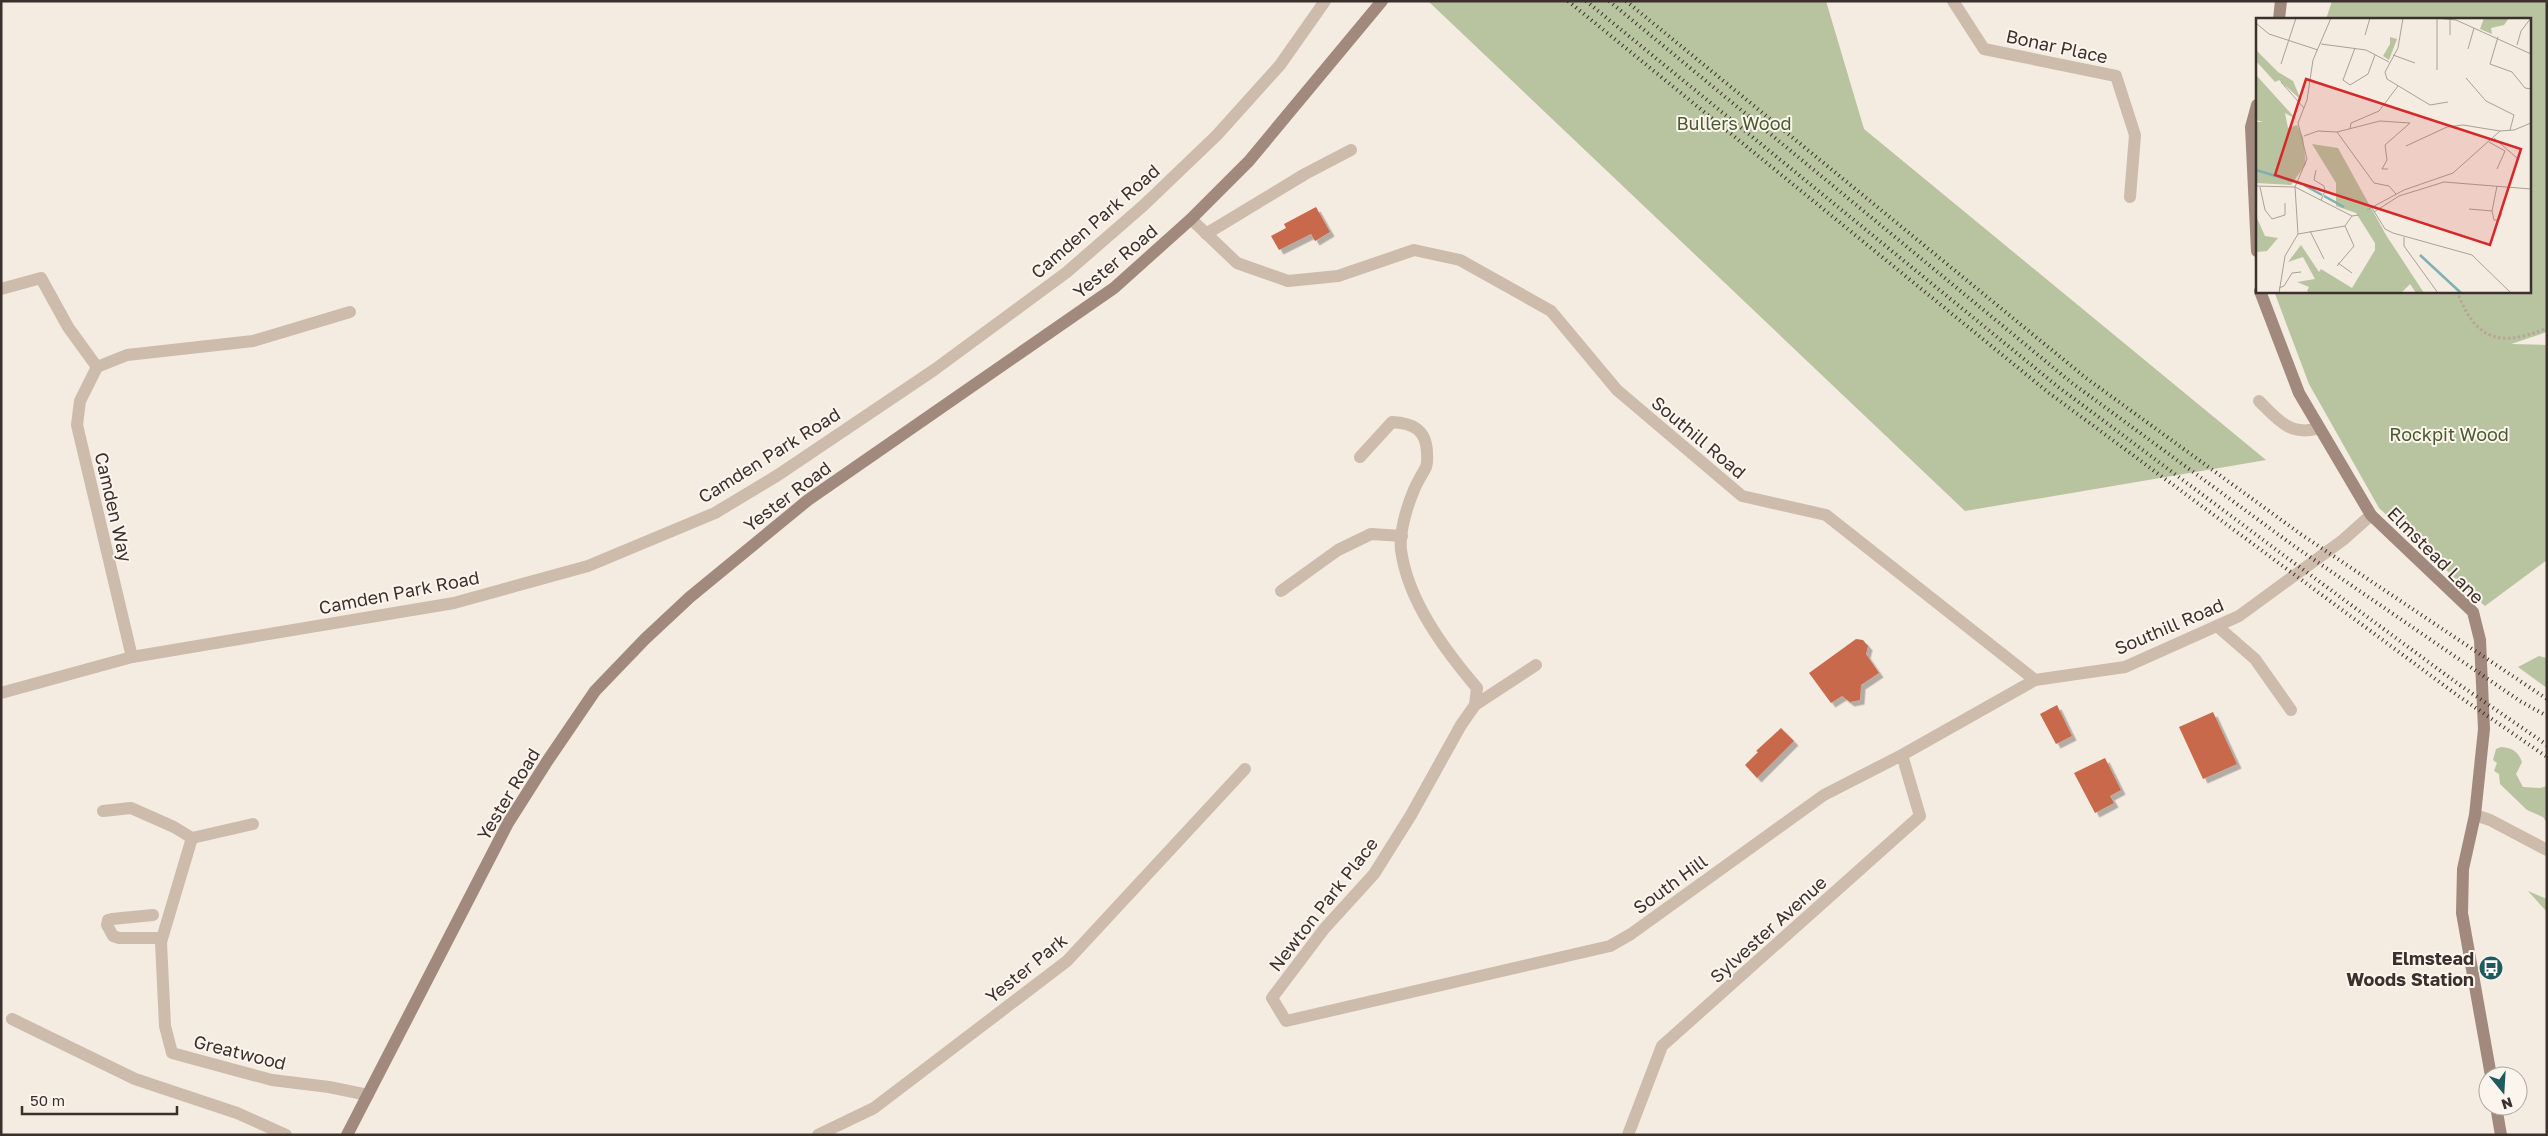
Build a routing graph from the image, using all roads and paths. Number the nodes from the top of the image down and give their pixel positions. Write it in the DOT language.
graph roads {
  1 [pos="1325,1"];
  2 [pos="1382,1"];
  3 [pos="1953,1"];
  4 [pos="2281,1"];
  5 [pos="2279,18"];
  6 [pos="2256,110"];
  7 [pos="1351,150"];
  8 [pos="2130,197"];
  9 [pos="1190,219"];
  10 [pos="2256,230"];
  11 [pos="1206,234"];
  12 [pos="1,289"];
  13 [pos="2260,292"];
  14 [pos="2457,292"];
  15 [pos="350,312"];
  16 [pos="2547,328"];
  17 [pos="97,366"];
  18 [pos="2259,401"];
  19 [pos="2319,428"];
  20 [pos="1360,457"];
  21 [pos="2371,515"];
  22 [pos="1402,536"];
  23 [pos="1281,591"];
  24 [pos="2217,626"];
  25 [pos="132,657"];
  26 [pos="1536,665"];
  27 [pos="2036,680"];
  28 [pos="1,693"];
  29 [pos="1475,705"];
  30 [pos="2291,710"];
  31 [pos="1902,755"];
  32 [pos="1245,769"];
  33 [pos="103,811"];
  34 [pos="2475,815"];
  35 [pos="253,824"];
  36 [pos="192,838"];
  37 [pos="2547,850"];
  38 [pos="153,915"];
  39 [pos="162,938"];
  40 [pos="12,1019"];
  41 [pos="1286,1021"];
  42 [pos="2489,1066"];
  43 [pos="368,1094"];
  44 [pos="2498,1116"];
  45 [pos="286,1135"];
  46 [pos="347,1135"];
  47 [pos="818,1135"];
  48 [pos="1628,1135"];
  49 [pos="2501,1135"];
  1 -- 25 [label="street, Camden Park Road"];
  2 -- 9 [label="street, Yester Road"];
  3 -- 8 [label="street, Bonar Place"];
  4 -- 5 [label="street"];
  6 -- 10 [label="street"];
  7 -- 11 [label="street"];
  9 -- 11 [label="street, Southill Road"];
  9 -- 43 [label="street, Yester Road"];
  11 -- 27 [label="street, Southill Road"];
  12 -- 17 [label="street"];
  13 -- 19 [label="street, Elmstead Lane"];
  14 -- 16 [label="path"];
  15 -- 17 [label="street"];
  17 -- 25 [label="street, Camden Way"];
  18 -- 19 [label="street"];
  19 -- 21 [label="street, Elmstead Lane"];
  20 -- 22 [label="street"];
  21 -- 24 [label="street, Southill Road"];
  21 -- 34 [label="street, Elmstead Lane"];
  22 -- 23 [label="street"];
  22 -- 29 [label="street"];
  24 -- 27 [label="street, Southill Road"];
  24 -- 30 [label="street"];
  25 -- 28 [label="street, Camden Park Road"];
  26 -- 29 [label="street, Newton Park Place"];
  27 -- 31 [label="street, South Hill"];
  29 -- 41 [label="street, Newton Park Place"];
  31 -- 41 [label="street, South Hill"];
  31 -- 48 [label="street, Sylvester Avenue"];
  32 -- 47 [label="street, Yester Park"];
  33 -- 36 [label="street"];
  34 -- 37 [label="street"];
  34 -- 42 [label="street, Elmstead Lane"];
  35 -- 36 [label="street"];
  36 -- 39 [label="street, Greatwood"];
  38 -- 39 [label="street"];
  39 -- 43 [label="street, Greatwood"];
  40 -- 45 [label="street"];
  43 -- 46 [label="street, Yester Road"];
  44 -- 49 [label="street"];
}
